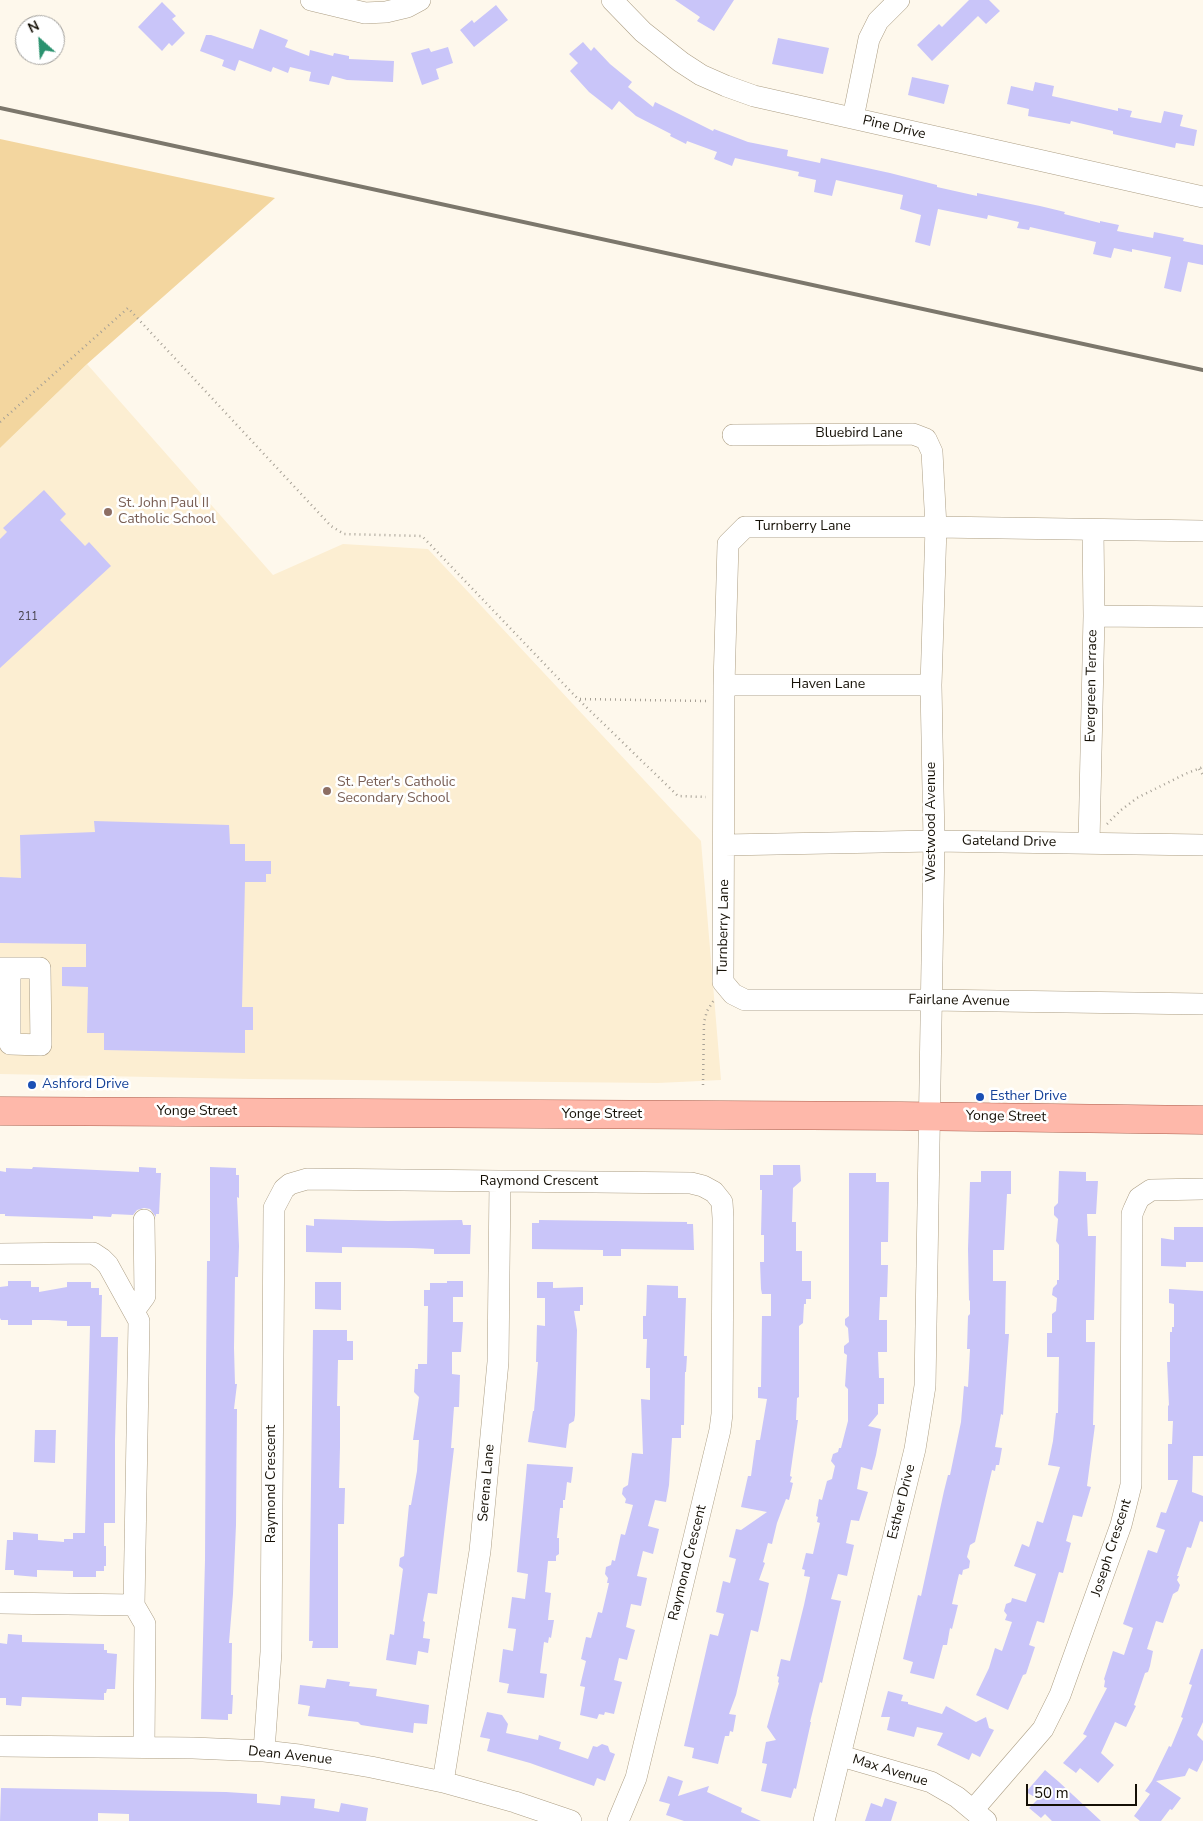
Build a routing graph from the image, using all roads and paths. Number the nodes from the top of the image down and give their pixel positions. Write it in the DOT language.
graph roads {
  1 [pos="311,0"];
  2 [pos="420,0"];
  3 [pos="612,0"];
  4 [pos="899,0"];
  5 [pos="853,118"];
  6 [pos="1203,197"];
  7 [pos="0,422"];
  8 [pos="732,434"];
  9 [pos="936,526"];
  10 [pos="1093,530"];
  11 [pos="1203,531"];
  12 [pos="1094,616"];
  13 [pos="1203,617"];
  14 [pos="724,684"];
  15 [pos="931,686"];
  16 [pos="578,699"];
  17 [pos="704,701"];
  18 [pos="1203,767"];
  19 [pos="1198,769"];
  20 [pos="1203,776"];
  21 [pos="703,797"];
  22 [pos="1105,827"];
  23 [pos="934,841"];
  24 [pos="1089,843"];
  25 [pos="725,845"];
  26 [pos="1203,845"];
  27 [pos="719,991"];
  28 [pos="930,1000"];
  29 [pos="1203,1004"];
  30 [pos="703,1085"];
  31 [pos="0,1111"];
  32 [pos="929,1116"];
  33 [pos="1203,1120"];
  34 [pos="500,1182"];
  35 [pos="1203,1189"];
  36 [pos="144,1220"];
  37 [pos="0,1254"];
  38 [pos="134,1311"];
  39 [pos="0,1603"];
  40 [pos="134,1605"];
  41 [pos="0,1746"];
  42 [pos="144,1748"];
  43 [pos="264,1751"];
  44 [pos="841,1756"];
  45 [pos="443,1782"];
  46 [pos="980,1815"];
  47 [pos="571,1821"];
  48 [pos="618,1821"];
  49 [pos="824,1821"];
  1 -- 2 [label="street"];
  3 -- 5 [label="street, Pine Drive"];
  4 -- 5 [label="street"];
  5 -- 6 [label="street, Pine Drive"];
  7 -- 16 [label="path"];
  8 -- 9 [label="street, Bluebird Lane"];
  9 -- 10 [label="street, Turnberry Lane"];
  9 -- 14 [label="street, Turnberry Lane"];
  9 -- 15 [label="street, Westwood Avenue"];
  10 -- 11 [label="street, Turnberry Lane"];
  10 -- 12 [label="street, Evergreen Terrace"];
  12 -- 13 [label="street"];
  12 -- 24 [label="street, Evergreen Terrace"];
  14 -- 15 [label="street, Haven Lane"];
  14 -- 25 [label="street, Turnberry Lane"];
  15 -- 23 [label="street, Westwood Avenue"];
  16 -- 17 [label="path"];
  16 -- 21 [label="path"];
  18 -- 19 [label="path"];
  19 -- 20 [label="path"];
  19 -- 22 [label="path"];
  23 -- 24 [label="street, Gateland Drive"];
  23 -- 25 [label="street, Gateland Drive"];
  23 -- 28 [label="street, Westwood Avenue"];
  24 -- 26 [label="street, Gateland Drive"];
  25 -- 27 [label="street, Turnberry Lane"];
  27 -- 28 [label="street, Fairlane Avenue"];
  27 -- 30 [label="path"];
  28 -- 29 [label="street, Fairlane Avenue"];
  28 -- 32 [label="street, Westwood Avenue"];
  31 -- 32 [label="main road, Yonge Street"];
  32 -- 33 [label="main road, Yonge Street"];
  32 -- 44 [label="street, Esther Drive"];
  34 -- 43 [label="street, Raymond Crescent"];
  34 -- 45 [label="street, Serena Lane"];
  34 -- 48 [label="street, Raymond Crescent"];
  35 -- 46 [label="street, Joseph Crescent"];
  36 -- 38 [label="street"];
  37 -- 38 [label="street"];
  38 -- 40 [label="street"];
  39 -- 40 [label="street"];
  40 -- 42 [label="street"];
  41 -- 42 [label="street, Dean Avenue"];
  42 -- 43 [label="street, Dean Avenue"];
  43 -- 45 [label="street, Dean Avenue"];
  44 -- 46 [label="street, Max Avenue"];
  44 -- 49 [label="street, Esther Drive"];
  45 -- 47 [label="street, Dean Avenue"];
}
